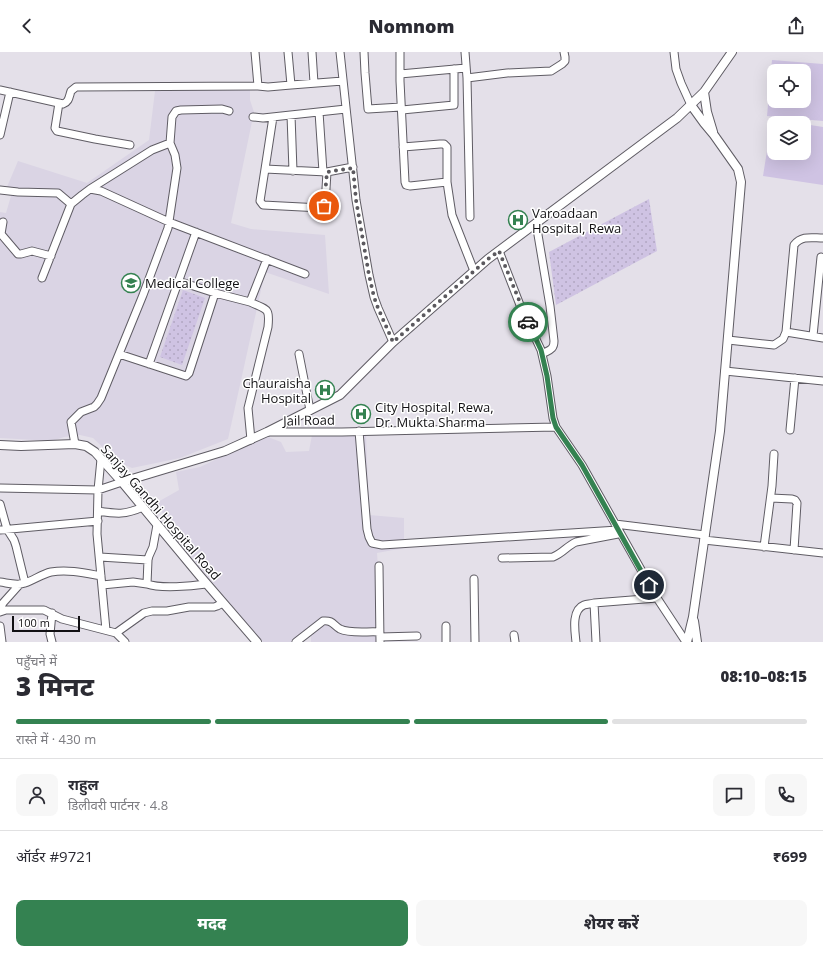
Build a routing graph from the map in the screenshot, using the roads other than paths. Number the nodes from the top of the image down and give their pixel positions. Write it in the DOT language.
graph roads {
  1 [pos="256,52"];
  2 [pos="288,52"];
  3 [pos="312,52"];
  4 [pos="340,52"];
  5 [pos="364,52"];
  6 [pos="400,52"];
  7 [pos="466,52"];
  8 [pos="564,52"];
  9 [pos="674,52"];
  10 [pos="732,52"];
  11 [pos="466,68"];
  12 [pos="454,69"];
  13 [pos="400,74"];
  14 [pos="467,78"];
  15 [pos="344,81"];
  16 [pos="314,83"];
  17 [pos="291,85"];
  18 [pos="258,86"];
  19 [pos="0,90"];
  20 [pos="10,92"];
  21 [pos="704,92"];
  22 [pos="59,103"];
  23 [pos="692,105"];
  24 [pos="346,109"];
  25 [pos="401,109"];
  26 [pos="229,110"];
  27 [pos="319,112"];
  28 [pos="291,115"];
  29 [pos="253,117"];
  30 [pos="273,117"];
  31 [pos="1,126"];
  32 [pos="0,135"];
  33 [pos="714,135"];
  34 [pos="170,143"];
  35 [pos="130,144"];
  36 [pos="403,147"];
  37 [pos="353,168"];
  38 [pos="264,169"];
  39 [pos="294,171"];
  40 [pos="325,172"];
  41 [pos="447,182"];
  42 [pos="90,189"];
  43 [pos="0,190"];
  44 [pos="71,204"];
  45 [pos="470,217"];
  46 [pos="3,222"];
  47 [pos="169,222"];
  48 [pos="536,223"];
  49 [pos="196,232"];
  50 [pos="823,238"];
  51 [pos="499,251"];
  52 [pos="51,256"];
  53 [pos="822,257"];
  54 [pos="267,259"];
  55 [pos="474,271"];
  56 [pos="305,274"];
  57 [pos="42,278"];
  58 [pos="178,281"];
  59 [pos="215,293"];
  60 [pos="250,302"];
  61 [pos="786,332"];
  62 [pos="813,336"];
  63 [pos="823,338"];
  64 [pos="728,340"];
  65 [pos="393,342"];
  66 [pos="119,354"];
  67 [pos="299,354"];
  68 [pos="542,354"];
  69 [pos="149,364"];
  70 [pos="725,370"];
  71 [pos="795,378"];
  72 [pos="823,381"];
  73 [pos="310,410"];
  74 [pos="556,427"];
  75 [pos="790,430"];
  76 [pos="359,431"];
  77 [pos="267,432"];
  78 [pos="251,440"];
  79 [pos="75,444"];
  80 [pos="0,445"];
  81 [pos="774,454"];
  82 [pos="101,459"];
  83 [pos="122,482"];
  84 [pos="0,488"];
  85 [pos="98,490"];
  86 [pos="771,498"];
  87 [pos="0,504"];
  88 [pos="143,507"];
  89 [pos="98,511"];
  90 [pos="98,522"];
  91 [pos="157,525"];
  92 [pos="618,529"];
  93 [pos="3,530"];
  94 [pos="704,537"];
  95 [pos="764,547"];
  96 [pos="794,550"];
  97 [pos="823,552"];
  98 [pos="100,557"];
  99 [pos="502,558"];
  100 [pos="148,560"];
  101 [pos="379,566"];
  102 [pos="102,576"];
  103 [pos="474,579"];
  104 [pos="0,582"];
  105 [pos="22,584"];
  106 [pos="147,584"];
  107 [pos="206,584"];
  108 [pos="102,585"];
  109 [pos="656,598"];
  110 [pos="223,602"];
  111 [pos="594,603"];
  112 [pos="0,610"];
  113 [pos="52,613"];
  114 [pos="693,616"];
  115 [pos="0,626"];
  116 [pos="446,626"];
  117 [pos="106,630"];
  118 [pos="116,633"];
  119 [pos="417,636"];
  120 [pos="380,637"];
  121 [pos="2,642"];
  122 [pos="52,642"];
  123 [pos="124,642"];
  124 [pos="257,642"];
  125 [pos="296,642"];
  126 [pos="446,642"];
  127 [pos="475,642"];
  128 [pos="576,642"];
  129 [pos="596,642"];
  130 [pos="686,642"];
  131 [pos="696,642"];
  1 -- 18 [label="street"];
  2 -- 17 [label="street"];
  3 -- 16 [label="street"];
  4 -- 15 [label="street"];
  5 -- 25 [label="street"];
  6 -- 13 [label="street"];
  7 -- 11 [label="street"];
  8 -- 14 [label="street"];
  9 -- 23 [label="street"];
  10 -- 21 [label="main road"];
  11 -- 12 [label="street"];
  11 -- 14 [label="street"];
  12 -- 13 [label="street"];
  12 -- 25 [label="street"];
  13 -- 25 [label="street"];
  14 -- 45 [label="street"];
  15 -- 16 [label="street"];
  15 -- 24 [label="street"];
  16 -- 17 [label="street"];
  17 -- 18 [label="street"];
  18 -- 22 [label="street"];
  19 -- 20 [label="street"];
  20 -- 22 [label="street"];
  20 -- 31 [label="street"];
  21 -- 23 [label="main road"];
  21 -- 33 [label="main road"];
  22 -- 35 [label="street"];
  23 -- 33 [label="main road"];
  23 -- 48 [label="main road"];
  24 -- 27 [label="street"];
  24 -- 37 [label="street"];
  25 -- 36 [label="street"];
  26 -- 34 [label="street"];
  27 -- 28 [label="street"];
  27 -- 40 [label="street"];
  28 -- 30 [label="street"];
  28 -- 39 [label="street"];
  29 -- 30 [label="street"];
  30 -- 38 [label="street"];
  31 -- 32 [label="street"];
  33 -- 64 [label="main road"];
  34 -- 42 [label="street"];
  34 -- 47 [label="street"];
  36 -- 41 [label="street"];
  36 -- 41 [label="street"];
  37 -- 40 [label="street"];
  37 -- 65 [label="street"];
  38 -- 39 [label="street"];
  38 -- 40 [label="street"];
  39 -- 40 [label="street"];
  41 -- 55 [label="street"];
  42 -- 44 [label="street"];
  42 -- 47 [label="street"];
  43 -- 44 [label="street"];
  44 -- 52 [label="street"];
  46 -- 52 [label="street"];
  47 -- 49 [label="street"];
  47 -- 66 [label="street"];
  48 -- 51 [label="main road"];
  48 -- 68 [label="street"];
  49 -- 54 [label="street"];
  49 -- 58 [label="street"];
  50 -- 61 [label="street"];
  51 -- 55 [label="main road"];
  51 -- 68 [label="street"];
  52 -- 57 [label="street"];
  53 -- 62 [label="street"];
  54 -- 56 [label="street"];
  54 -- 60 [label="street"];
  55 -- 65 [label="main road"];
  58 -- 59 [label="street"];
  58 -- 69 [label="street"];
  59 -- 60 [label="street"];
  59 -- 69 [label="street"];
  60 -- 78 [label="street"];
  61 -- 62 [label="street"];
  61 -- 64 [label="street"];
  62 -- 63 [label="street"];
  64 -- 70 [label="main road"];
  65 -- 73 [label="main road"];
  66 -- 69 [label="street"];
  66 -- 79 [label="street"];
  67 -- 73 [label="street"];
  68 -- 74 [label="street"];
  70 -- 71 [label="street"];
  70 -- 94 [label="main road"];
  71 -- 72 [label="street"];
  71 -- 75 [label="street"];
  73 -- 77 [label="main road"];
  74 -- 76 [label="street, Jail Road"];
  74 -- 92 [label="street"];
  76 -- 77 [label="street, Jail Road"];
  76 -- 92 [label="street"];
  77 -- 78 [label="main road"];
  78 -- 83 [label="main road"];
  79 -- 80 [label="main road, Sanjay Gandhi Hospital Road"];
  79 -- 82 [label="main road, Sanjay Gandhi Hospital Road"];
  81 -- 86 [label="street"];
  82 -- 83 [label="main road, Sanjay Gandhi Hospital Road"];
  82 -- 85 [label="street"];
  83 -- 85 [label="street"];
  83 -- 88 [label="main road, Sanjay Gandhi Hospital Road"];
  84 -- 85 [label="street"];
  85 -- 89 [label="street"];
  86 -- 95 [label="street"];
  86 -- 96 [label="street"];
  87 -- 93 [label="street"];
  88 -- 89 [label="street"];
  88 -- 91 [label="main road, Sanjay Gandhi Hospital Road"];
  89 -- 90 [label="street"];
  90 -- 93 [label="street"];
  90 -- 98 [label="street"];
  91 -- 100 [label="street"];
  91 -- 107 [label="main road, Sanjay Gandhi Hospital Road"];
  92 -- 94 [label="street"];
  92 -- 99 [label="street"];
  92 -- 109 [label="street"];
  93 -- 105 [label="street"];
  94 -- 95 [label="street"];
  94 -- 114 [label="main road"];
  95 -- 96 [label="street"];
  96 -- 97 [label="street"];
  98 -- 100 [label="street"];
  98 -- 102 [label="street"];
  100 -- 106 [label="street"];
  101 -- 120 [label="street"];
  102 -- 105 [label="street"];
  102 -- 108 [label="street"];
  103 -- 127 [label="street"];
  104 -- 105 [label="street"];
  105 -- 112 [label="street"];
  106 -- 107 [label="street"];
  106 -- 108 [label="street"];
  107 -- 110 [label="main road, Sanjay Gandhi Hospital Road"];
  108 -- 117 [label="street"];
  109 -- 111 [label="street"];
  109 -- 130 [label="street"];
  110 -- 118 [label="street"];
  110 -- 124 [label="main road, Sanjay Gandhi Hospital Road"];
  111 -- 128 [label="street"];
  111 -- 129 [label="street"];
  112 -- 113 [label="street"];
  113 -- 117 [label="street"];
  113 -- 122 [label="street"];
  114 -- 130 [label="main road"];
  114 -- 131 [label="main road"];
  115 -- 121 [label="street"];
  116 -- 126 [label="street"];
  117 -- 118 [label="street"];
  118 -- 123 [label="street"];
  119 -- 120 [label="street"];
  120 -- 125 [label="street"];
}
